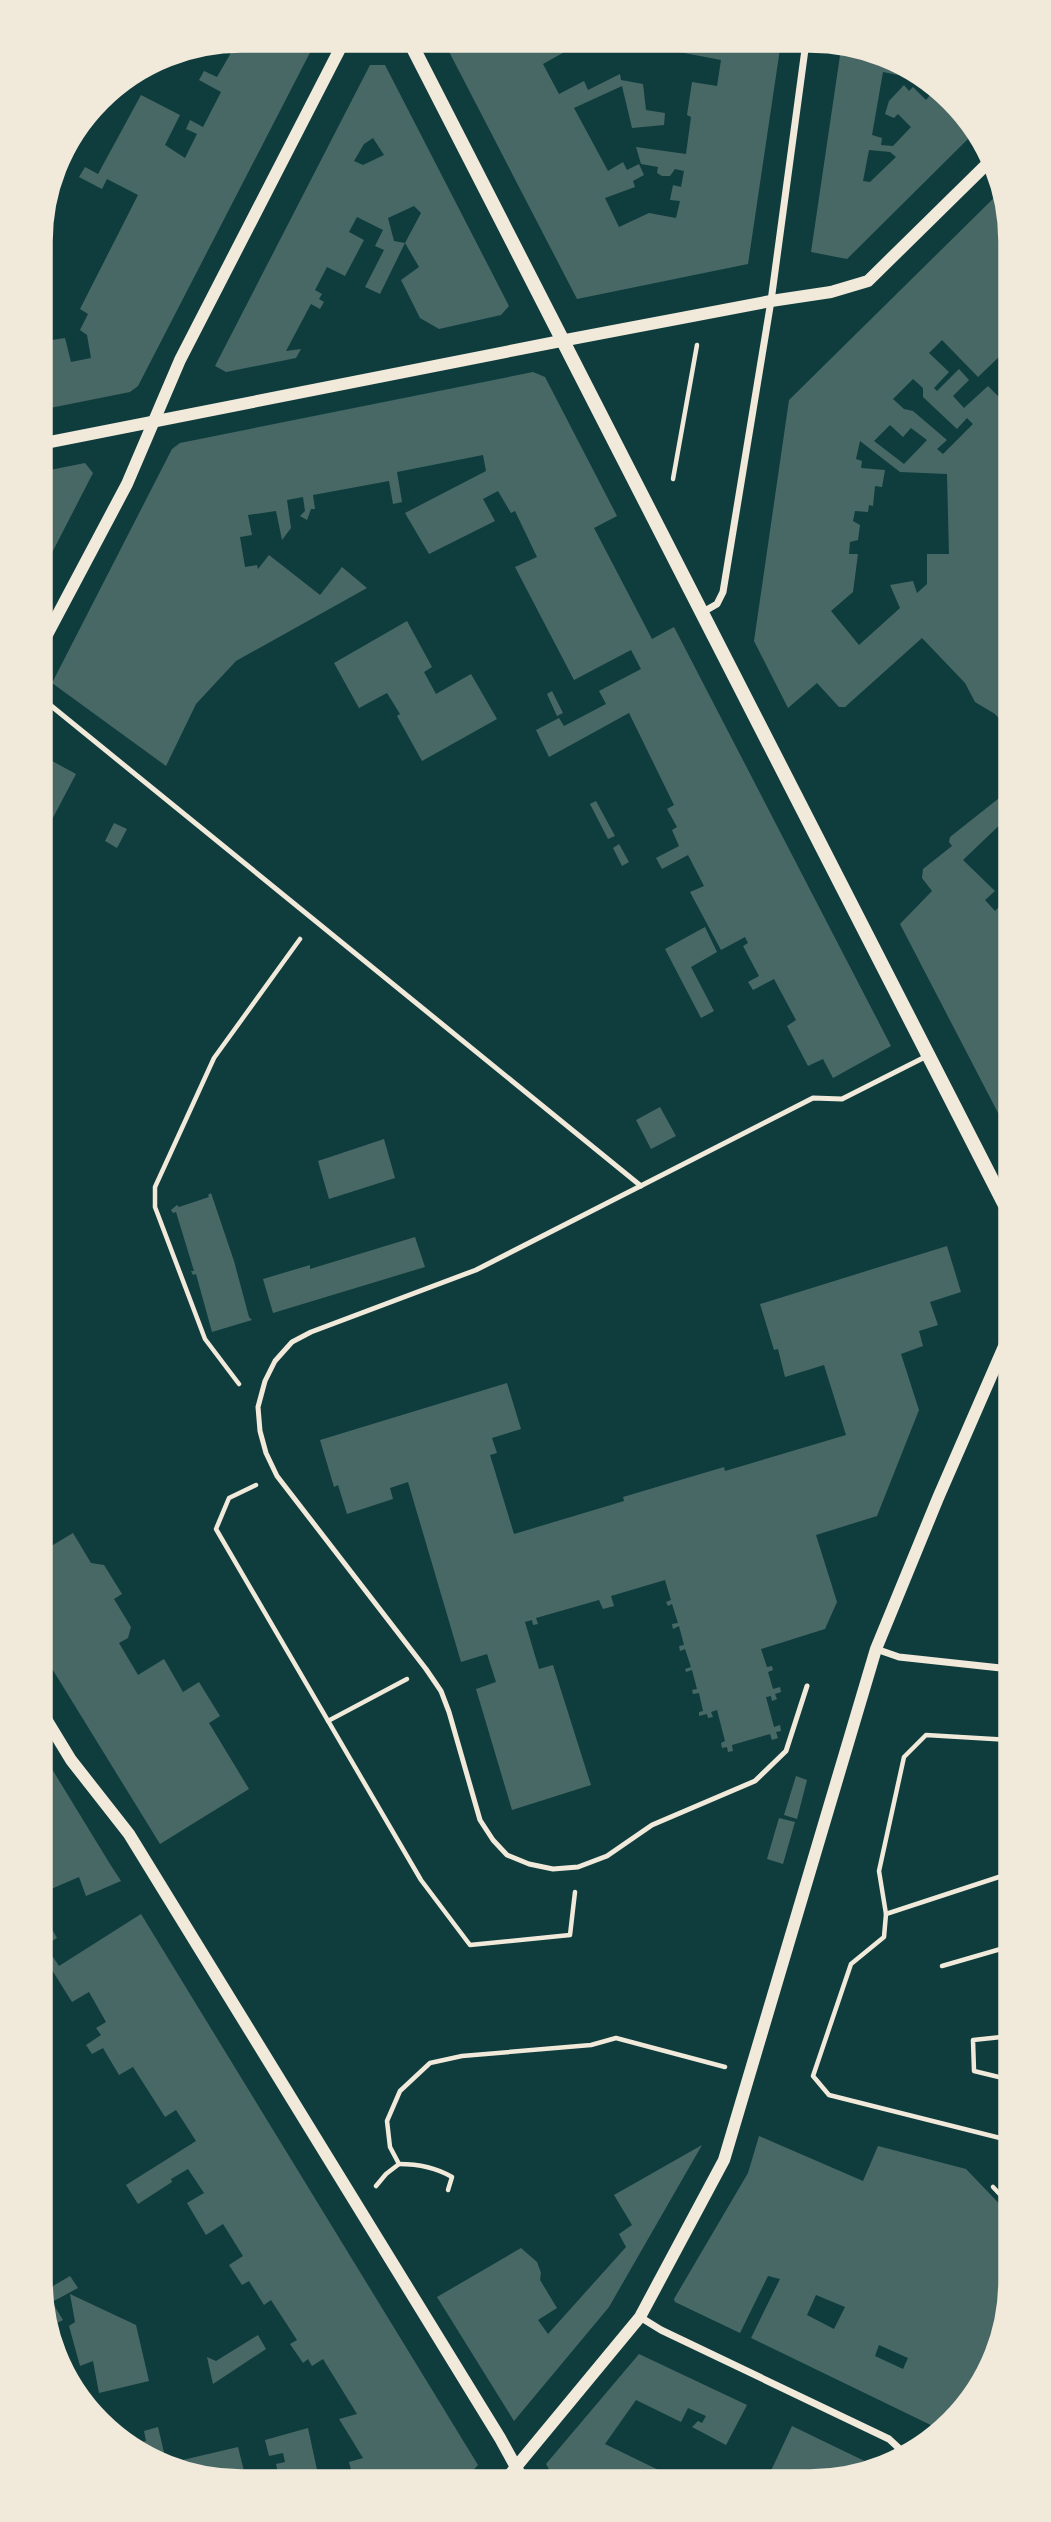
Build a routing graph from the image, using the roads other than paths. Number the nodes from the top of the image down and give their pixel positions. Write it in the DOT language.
graph roads {
  1 [pos="339,51"];
  2 [pos="415,51"];
  3 [pos="805,51"];
  4 [pos="985,166"];
  5 [pos="771,301"];
  6 [pos="566,340"];
  7 [pos="155,422"];
  8 [pos="51,442"];
  9 [pos="703,612"];
  10 [pos="51,627"];
  11 [pos="51,705"];
  12 [pos="929,1055"];
  13 [pos="641,1186"];
  14 [pos="1000,1195"];
  15 [pos="1000,1356"];
  16 [pos="876,1649"];
  17 [pos="1000,1668"];
  18 [pos="807,1686"];
  19 [pos="51,1727"];
  20 [pos="639,2317"];
  21 [pos="900,2449"];
  22 [pos="518,2471"];
  23 [pos="520,2471"];
  1 -- 7 [label="street"];
  2 -- 6 [label="main road"];
  3 -- 5 [label="street"];
  4 -- 5 [label="street"];
  5 -- 6 [label="street"];
  5 -- 9 [label="street"];
  6 -- 7 [label="street"];
  6 -- 9 [label="main road"];
  7 -- 8 [label="street"];
  7 -- 10 [label="street"];
  9 -- 12 [label="main road"];
  11 -- 13 [label="lane"];
  12 -- 13 [label="lane"];
  12 -- 14 [label="main road"];
  13 -- 18 [label="lane"];
  15 -- 16 [label="street"];
  16 -- 17 [label="street"];
  16 -- 20 [label="street"];
  19 -- 22 [label="street"];
  20 -- 21 [label="street"];
  20 -- 23 [label="street"];
}
